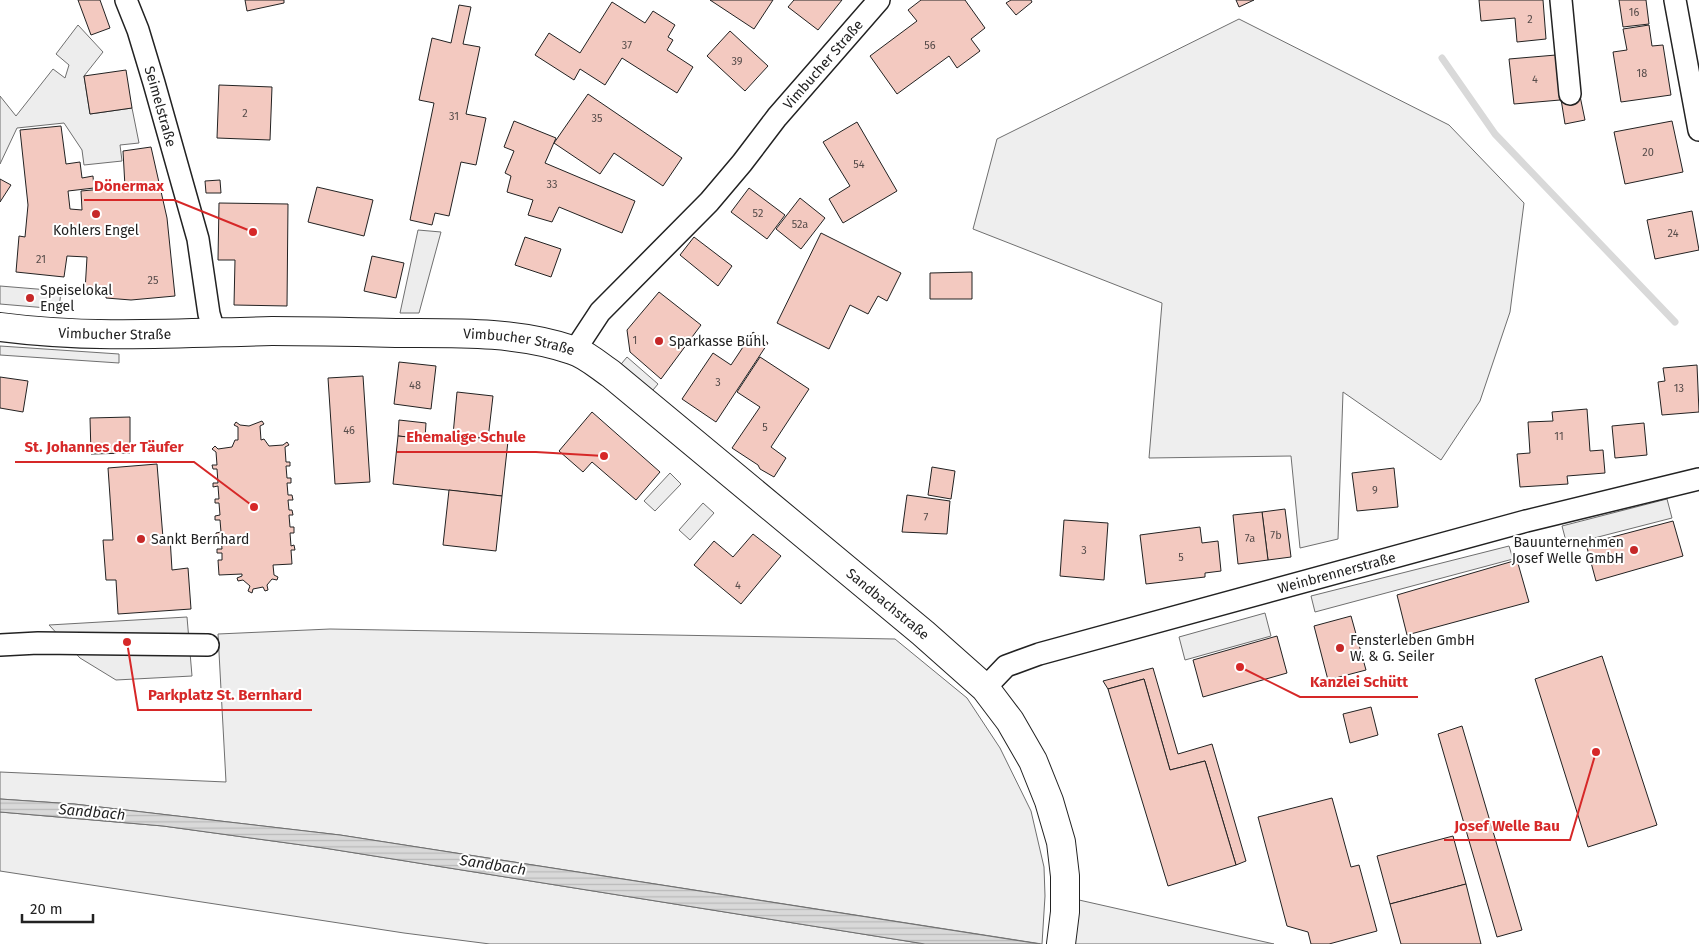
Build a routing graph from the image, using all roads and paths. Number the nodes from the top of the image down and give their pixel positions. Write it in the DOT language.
graph roads {
  1 [pos="126,0"];
  2 [pos="879,0"];
  3 [pos="1561,0"];
  4 [pos="1675,0"];
  5 [pos="1570,94"];
  6 [pos="1699,130"];
  7 [pos="0,327"];
  8 [pos="215,334"];
  9 [pos="575,350"];
  10 [pos="1699,479"];
  11 [pos="0,645"];
  12 [pos="208,645"];
  13 [pos="985,688"];
  14 [pos="1062,938"];
  1 -- 8 [label="street, Seimelstraße"];
  2 -- 9 [label="street, Vimbucher Straße"];
  3 -- 5 [label="street"];
  4 -- 6 [label="street"];
  7 -- 8 [label="street, Vimbucher Straße"];
  8 -- 9 [label="street, Vimbucher Straße"];
  9 -- 13 [label="street, Sandbachstraße"];
  10 -- 13 [label="street, Weinbrennerstraße"];
  11 -- 12 [label="street"];
  13 -- 14 [label="street, Sandbachstraße"];
}
